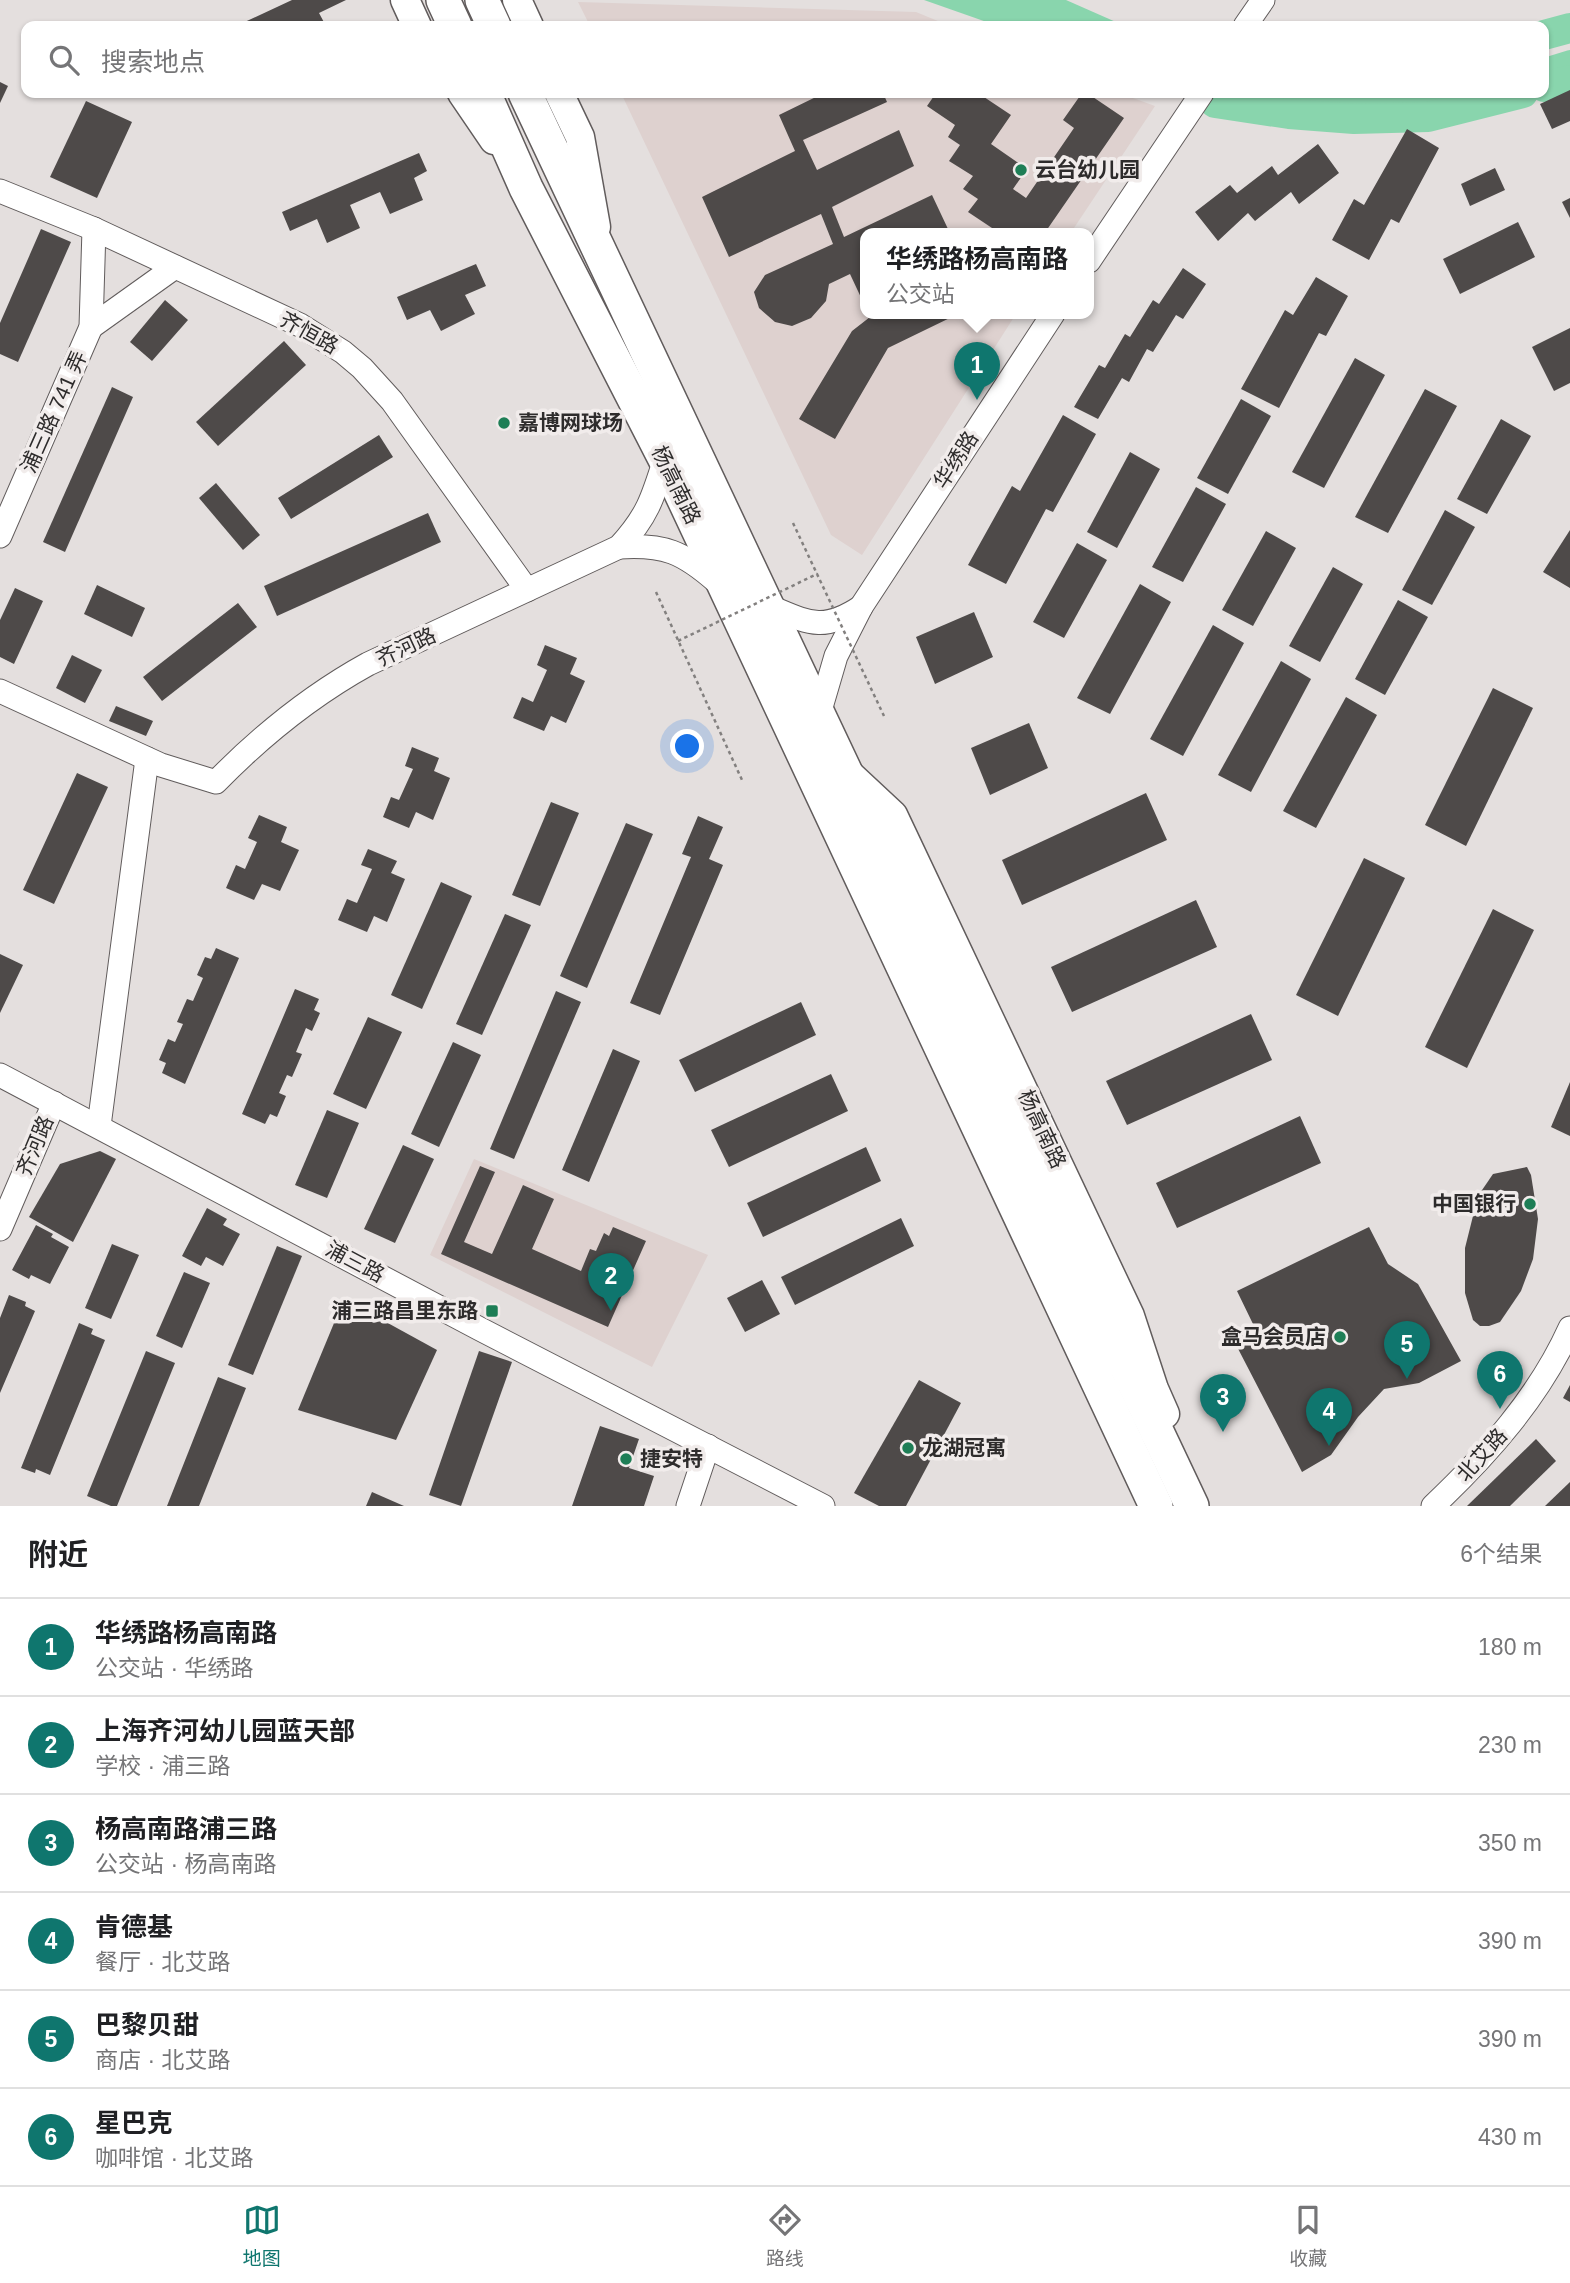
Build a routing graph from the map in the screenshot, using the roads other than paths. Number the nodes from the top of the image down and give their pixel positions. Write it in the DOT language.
graph roads {
  1 [pos="405,0"];
  2 [pos="443,0"];
  3 [pos="482,0"];
  4 [pos="517,0"];
  5 [pos="1263,0"];
  6 [pos="415,21"];
  7 [pos="452,21"];
  8 [pos="492,21"];
  9 [pos="527,21"];
  10 [pos="1248,21"];
  11 [pos="465,98"];
  12 [pos="486,98"];
  13 [pos="527,98"];
  14 [pos="561,98"];
  15 [pos="1198,98"];
  16 [pos="527,188"];
  17 [pos="0,191"];
  18 [pos="94,229"];
  19 [pos="600,254"];
  20 [pos="1094,254"];
  21 [pos="175,267"];
  22 [pos="1050,319"];
  23 [pos="91,327"];
  24 [pos="665,459"];
  25 [pos="0,536"];
  26 [pos="619,547"];
  27 [pos="527,590"];
  28 [pos="727,591"];
  29 [pos="768,606"];
  30 [pos="861,607"];
  31 [pos="0,691"];
  32 [pos="819,714"];
  33 [pos="147,759"];
  34 [pos="832,778"];
  35 [pos="971,1073"];
  36 [pos="0,1075"];
  37 [pos="54,1103"];
  38 [pos="99,1126"];
  39 [pos="0,1229"];
  40 [pos="1570,1328"];
  41 [pos="708,1446"];
  42 [pos="688,1506"];
  43 [pos="823,1506"];
  44 [pos="1145,1506"];
  45 [pos="1156,1506"];
  46 [pos="1192,1506"];
  47 [pos="1206,1506"];
  48 [pos="1433,1506"];
  1 -- 6 [label="main road"];
  2 -- 7 [label="highway"];
  3 -- 8 [label="highway"];
  4 -- 9 [label="main road"];
  5 -- 10 [label="street"];
  11 -- 16 [label="main road, 杨高南路"];
  12 -- 16 [label="highway, 杨高南路"];
  13 -- 19 [label="highway, 杨高南路"];
  14 -- 19 [label="main road, 杨高南路"];
  15 -- 20 [label="street"];
  16 -- 24 [label="highway, 杨高南路"];
  17 -- 18 [label="street, 齐恒路"];
  18 -- 21 [label="street, 齐恒路"];
  18 -- 23 [label="street"];
  19 -- 29 [label="highway, 杨高南路"];
  21 -- 23 [label="street"];
  21 -- 27 [label="street, 齐恒路"];
  22 -- 30 [label="street, 华绣路"];
  23 -- 25 [label="street, 浦三路 741 弄"];
  24 -- 26 [label="street, 齐河路"];
  24 -- 28 [label="highway, 杨高南路"];
  26 -- 27 [label="street, 齐河路"];
  26 -- 28 [label="street, 齐河路"];
  27 -- 33 [label="street, 齐河路"];
  28 -- 34 [label="highway, 杨高南路"];
  29 -- 30 [label="street"];
  29 -- 32 [label="highway, 杨高南路"];
  30 -- 32 [label="street, 华绣路"];
  31 -- 33 [label="street"];
  32 -- 34 [label="highway, 杨高南路"];
  33 -- 38 [label="street"];
  34 -- 35 [label="highway, 杨高南路"];
  34 -- 44 [label="main road, 杨高南路"];
  34 -- 47 [label="main road, 杨高南路"];
  35 -- 45 [label="highway, 杨高南路"];
  35 -- 46 [label="highway, 杨高南路"];
  36 -- 37 [label="street, 浦三路"];
  37 -- 38 [label="street, 浦三路"];
  37 -- 39 [label="street, 齐河路"];
  38 -- 41 [label="street, 浦三路"];
  40 -- 48 [label="street, 北艾路"];
  41 -- 42 [label="street"];
  41 -- 43 [label="street, 浦三路"];
}
